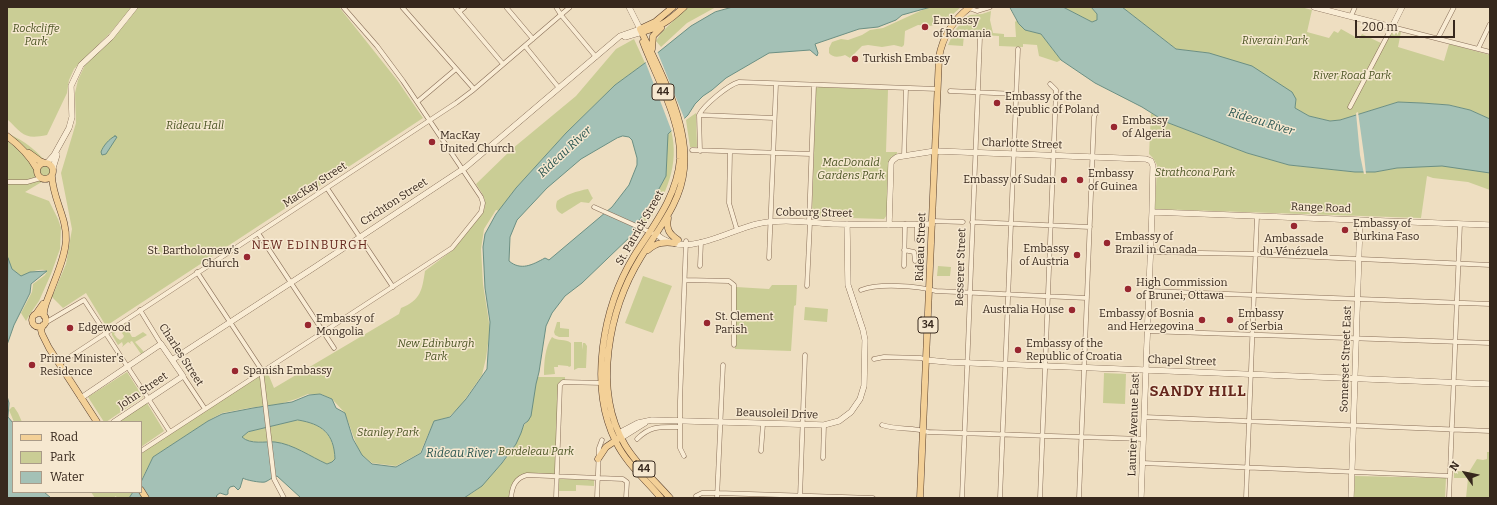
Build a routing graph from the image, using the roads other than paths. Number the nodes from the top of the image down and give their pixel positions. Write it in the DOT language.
graph roads {
  1 [pos="135,7"];
  2 [pos="343,7"];
  3 [pos="402,7"];
  4 [pos="455,7"];
  5 [pos="465,7"];
  6 [pos="506,7"];
  7 [pos="556,7"];
  8 [pos="570,7"];
  9 [pos="629,7"];
  10 [pos="673,7"];
  11 [pos="684,7"];
  12 [pos="970,7"];
  13 [pos="990,7"];
  14 [pos="1314,7"];
  15 [pos="1355,7"];
  16 [pos="1402,7"];
  17 [pos="1454,7"];
  18 [pos="459,12"];
  19 [pos="561,15"];
  20 [pos="1350,16"];
  21 [pos="668,22"];
  22 [pos="1490,24"];
  23 [pos="1392,27"];
  24 [pos="641,31"];
  25 [pos="980,37"];
  26 [pos="1438,38"];
  27 [pos="532,39"];
  28 [pos="525,46"];
  29 [pos="1018,49"];
  30 [pos="1478,49"];
  31 [pos="1490,52"];
  32 [pos="650,54"];
  33 [pos="596,57"];
  34 [pos="503,64"];
  35 [pos="456,69"];
  36 [pos="776,84"];
  37 [pos="1050,84"];
  38 [pos="814,85"];
  39 [pos="559,88"];
  40 [pos="906,88"];
  41 [pos="474,89"];
  42 [pos="938,89"];
  43 [pos="950,91"];
  44 [pos="977,92"];
  45 [pos="1016,94"];
  46 [pos="417,102"];
  47 [pos="1350,107"];
  48 [pos="1096,112"];
  49 [pos="699,115"];
  50 [pos="774,118"];
  51 [pos="430,120"];
  52 [pos="679,127"];
  53 [pos="7,136"];
  54 [pos="62,142"];
  55 [pos="19,146"];
  56 [pos="692,150"];
  57 [pos="700,150"];
  58 [pos="935,151"];
  59 [pos="730,152"];
  60 [pos="975,152"];
  61 [pos="773,153"];
  62 [pos="811,154"];
  63 [pos="1014,154"];
  64 [pos="1053,155"];
  65 [pos="904,156"];
  66 [pos="1092,157"];
  67 [pos="1151,161"];
  68 [pos="46,163"];
  69 [pos="53,168"];
  70 [pos="37,169"];
  71 [pos="462,169"];
  72 [pos="52,177"];
  73 [pos="41,178"];
  74 [pos="7,182"];
  75 [pos="327,188"];
  76 [pos="56,199"];
  77 [pos="594,207"];
  78 [pos="1152,212"];
  79 [pos="669,213"];
  80 [pos="1257,216"];
  81 [pos="1360,220"];
  82 [pos="770,222"];
  83 [pos="809,222"];
  84 [pos="932,222"];
  85 [pos="963,222"];
  86 [pos="972,222"];
  87 [pos="847,224"];
  88 [pos="905,224"];
  89 [pos="917,224"];
  90 [pos="1011,224"];
  91 [pos="1460,224"];
  92 [pos="889,225"];
  93 [pos="1050,225"];
  94 [pos="1490,225"];
  95 [pos="1090,227"];
  96 [pos="737,230"];
  97 [pos="258,233"];
  98 [pos="653,233"];
  99 [pos="360,237"];
  100 [pos="916,240"];
  101 [pos="676,242"];
  102 [pos="699,242"];
  103 [pos="686,243"];
  104 [pos="904,250"];
  105 [pos="1150,252"];
  106 [pos="1256,256"];
  107 [pos="640,258"];
  108 [pos="769,258"];
  109 [pos="1359,259"];
  110 [pos="915,261"];
  111 [pos="1459,264"];
  112 [pos="1490,265"];
  113 [pos="700,266"];
  114 [pos="904,266"];
  115 [pos="197,272"];
  116 [pos="57,273"];
  117 [pos="684,280"];
  118 [pos="291,283"];
  119 [pos="807,286"];
  120 [pos="393,287"];
  121 [pos="861,290"];
  122 [pos="929,290"];
  123 [pos="1149,291"];
  124 [pos="969,293"];
  125 [pos="1008,294"];
  126 [pos="1254,294"];
  127 [pos="1047,296"];
  128 [pos="1087,298"];
  129 [pos="1358,299"];
  130 [pos="1457,303"];
  131 [pos="1490,304"];
  132 [pos="140,310"];
  133 [pos="36,314"];
  134 [pos="44,322"];
  135 [pos="230,322"];
  136 [pos="35,326"];
  137 [pos="1147,331"];
  138 [pos="106,332"];
  139 [pos="324,332"];
  140 [pos="1252,334"];
  141 [pos="1356,338"];
  142 [pos="1455,341"];
  143 [pos="1490,342"];
  144 [pos="161,344"];
  145 [pos="734,345"];
  146 [pos="49,348"];
  147 [pos="334,348"];
  148 [pos="805,355"];
  149 [pos="874,359"];
  150 [pos="172,360"];
  151 [pos="926,360"];
  152 [pos="966,363"];
  153 [pos="59,364"];
  154 [pos="1005,364"];
  155 [pos="723,365"];
  156 [pos="128,366"];
  157 [pos="1045,366"];
  158 [pos="1084,368"];
  159 [pos="1146,370"];
  160 [pos="261,372"];
  161 [pos="1251,374"];
  162 [pos="182,376"];
  163 [pos="1355,378"];
  164 [pos="1454,382"];
  165 [pos="602,383"];
  166 [pos="1490,384"];
  167 [pos="81,398"];
  168 [pos="149,399"];
  169 [pos="205,410"];
  170 [pos="1144,417"];
  171 [pos="96,421"];
  172 [pos="116,421"];
  173 [pos="681,421"];
  174 [pos="1249,421"];
  175 [pos="720,422"];
  176 [pos="763,424"];
  177 [pos="882,424"];
  178 [pos="802,425"];
  179 [pos="824,425"];
  180 [pos="1353,426"];
  181 [pos="680,427"];
  182 [pos="1452,429"];
  183 [pos="923,430"];
  184 [pos="1490,431"];
  185 [pos="170,432"];
  186 [pos="963,433"];
  187 [pos="1003,435"];
  188 [pos="1042,436"];
  189 [pos="617,437"];
  190 [pos="1081,438"];
  191 [pos="637,439"];
  192 [pos="1143,439"];
  193 [pos="602,440"];
  194 [pos="604,449"];
  195 [pos="142,450"];
  196 [pos="761,451"];
  197 [pos="622,453"];
  198 [pos="684,456"];
  199 [pos="823,458"];
  200 [pos="598,459"];
  201 [pos="1142,463"];
  202 [pos="1247,468"];
  203 [pos="1351,472"];
  204 [pos="557,476"];
  205 [pos="1450,476"];
  206 [pos="597,478"];
  207 [pos="696,496"];
  208 [pos="718,496"];
  209 [pos="759,496"];
  210 [pos="800,497"];
  211 [pos="284,498"];
  212 [pos="511,498"];
  213 [pos="556,498"];
  214 [pos="597,498"];
  215 [pos="626,498"];
  216 [pos="661,498"];
  217 [pos="670,498"];
  218 [pos="873,498"];
  219 [pos="920,498"];
  220 [pos="962,498"];
  221 [pos="1000,498"];
  222 [pos="1040,498"];
  223 [pos="1079,498"];
  224 [pos="1141,498"];
  225 [pos="1246,498"];
  226 [pos="1351,498"];
  227 [pos="1449,498"];
  1 -- 54 [label="street"];
  2 -- 46 [label="street"];
  3 -- 35 [label="street"];
  4 -- 18 [label="street"];
  5 -- 18 [label="street"];
  6 -- 27 [label="street"];
  7 -- 19 [label="street"];
  8 -- 19 [label="street, MacKay Street"];
  9 -- 24 [label="street, 44"];
  10 -- 24 [label="main road"];
  11 -- 21 [label="main road"];
  12 -- 13 [label="street"];
  12 -- 42 [label="main road, Rideau Street / 34"];
  14 -- 20 [label="street"];
  15 -- 20 [label="street"];
  16 -- 23 [label="street"];
  17 -- 26 [label="street"];
  18 -- 34 [label="street"];
  19 -- 27 [label="street, MacKay Street"];
  19 -- 33 [label="street"];
  20 -- 23 [label="street"];
  21 -- 24 [label="main road"];
  21 -- 32 [label="main road"];
  22 -- 30 [label="street"];
  23 -- 26 [label="street"];
  23 -- 47 [label="street"];
  24 -- 32 [label="main road, St. Patrick Street / 44"];
  24 -- 33 [label="street, Crichton Street"];
  25 -- 44 [label="street, Besserer Street"];
  26 -- 30 [label="street"];
  27 -- 28 [label="street, MacKay Street"];
  28 -- 34 [label="street, MacKay Street"];
  28 -- 39 [label="street"];
  29 -- 45 [label="street"];
  30 -- 31 [label="street"];
  32 -- 52 [label="main road, St. Patrick Street / 44"];
  33 -- 39 [label="street, Crichton Street"];
  34 -- 41 [label="street, MacKay Street"];
  35 -- 41 [label="street"];
  35 -- 46 [label="street"];
  36 -- 38 [label="street"];
  36 -- 49 [label="street"];
  36 -- 50 [label="street"];
  37 -- 64 [label="street"];
  38 -- 40 [label="street"];
  38 -- 62 [label="street"];
  39 -- 71 [label="street, Crichton Street"];
  40 -- 42 [label="street"];
  40 -- 65 [label="street"];
  41 -- 51 [label="street, MacKay Street"];
  42 -- 58 [label="main road, Rideau Street / 34"];
  43 -- 44 [label="street"];
  44 -- 45 [label="street"];
  44 -- 60 [label="street, Besserer Street"];
  45 -- 63 [label="street"];
  46 -- 51 [label="street"];
  48 -- 66 [label="street"];
  49 -- 50 [label="street"];
  49 -- 57 [label="street"];
  50 -- 61 [label="street"];
  51 -- 71 [label="street"];
  51 -- 75 [label="street, MacKay Street"];
  52 -- 79 [label="main road, St. Patrick Street / 44"];
  52 -- 98 [label="main road, St. Patrick Street / 44"];
  53 -- 55 [label="main road"];
  54 -- 68 [label="street"];
  54 -- 69 [label="street"];
  55 -- 68 [label="main road"];
  55 -- 70 [label="main road"];
  56 -- 57 [label="street"];
  57 -- 59 [label="street"];
  58 -- 60 [label="street, Charlotte Street"];
  58 -- 65 [label="street, Charlotte Street"];
  58 -- 84 [label="main road, Rideau Street / 34"];
  59 -- 61 [label="street"];
  59 -- 96 [label="street"];
  60 -- 63 [label="street, Charlotte Street"];
  60 -- 86 [label="street, Besserer Street"];
  61 -- 62 [label="street"];
  61 -- 82 [label="street"];
  62 -- 83 [label="street"];
  63 -- 64 [label="street, Charlotte Street"];
  63 -- 90 [label="street"];
  64 -- 66 [label="street, Charlotte Street"];
  64 -- 93 [label="street"];
  65 -- 92 [label="street, Charlotte Street"];
  66 -- 67 [label="street, Charlotte Street"];
  66 -- 95 [label="street"];
  67 -- 78 [label="street, Laurier Avenue East"];
  68 -- 69 [label="main road"];
  68 -- 70 [label="main road"];
  69 -- 72 [label="main road"];
  70 -- 73 [label="main road"];
  71 -- 99 [label="street, Crichton Street"];
  71 -- 120 [label="street"];
  72 -- 73 [label="main road"];
  72 -- 76 [label="main road"];
  73 -- 74 [label="street"];
  73 -- 76 [label="main road"];
  75 -- 97 [label="street, MacKay Street"];
  75 -- 99 [label="street"];
  76 -- 116 [label="main road"];
  77 -- 98 [label="street"];
  78 -- 80 [label="street, Range Road"];
  78 -- 105 [label="street, Laurier Avenue East"];
  79 -- 98 [label="main road, St. Patrick Street / 44"];
  79 -- 101 [label="main road"];
  80 -- 81 [label="street, Range Road"];
  80 -- 106 [label="street"];
  81 -- 91 [label="street, Range Road"];
  81 -- 109 [label="street, Somerset Street East"];
  82 -- 83 [label="street, Cobourg Street"];
  82 -- 96 [label="street, Cobourg Street"];
  82 -- 108 [label="street"];
  83 -- 87 [label="street, Cobourg Street"];
  83 -- 119 [label="street"];
  84 -- 85 [label="street, Cobourg Street"];
  84 -- 89 [label="street, Cobourg Street"];
  84 -- 122 [label="main road, Rideau Street / 34"];
  86 -- 90 [label="street"];
  86 -- 124 [label="street, Besserer Street"];
  87 -- 92 [label="street, Cobourg Street"];
  87 -- 179 [label="street, Beausoleil Drive"];
  88 -- 89 [label="street, Cobourg Street"];
  88 -- 92 [label="street, Cobourg Street"];
  88 -- 104 [label="street"];
  89 -- 100 [label="street"];
  90 -- 93 [label="street"];
  90 -- 125 [label="street"];
  91 -- 94 [label="street, Range Road"];
  91 -- 111 [label="street"];
  93 -- 95 [label="street"];
  93 -- 127 [label="street"];
  95 -- 128 [label="street"];
  96 -- 102 [label="street, Cobourg Street"];
  97 -- 115 [label="street, MacKay Street"];
  97 -- 118 [label="street"];
  98 -- 101 [label="street, Cobourg Street"];
  98 -- 107 [label="main road, St. Patrick Street / 44"];
  98 -- 165 [label="main road, St. Patrick Street / 44"];
  99 -- 118 [label="street, Crichton Street"];
  99 -- 120 [label="street"];
  101 -- 103 [label="street, Cobourg Street"];
  101 -- 107 [label="main road"];
  102 -- 103 [label="street, Cobourg Street"];
  102 -- 113 [label="street"];
  103 -- 117 [label="street"];
  104 -- 110 [label="street"];
  104 -- 114 [label="street"];
  105 -- 106 [label="street"];
  105 -- 123 [label="street, Laurier Avenue East"];
  106 -- 109 [label="street"];
  106 -- 126 [label="street"];
  107 -- 189 [label="main road, St. Patrick Street / 44"];
  109 -- 111 [label="street"];
  109 -- 129 [label="street, Somerset Street East"];
  111 -- 112 [label="street"];
  111 -- 130 [label="street"];
  115 -- 132 [label="street, MacKay Street"];
  115 -- 135 [label="street"];
  116 -- 133 [label="main road"];
  116 -- 134 [label="main road"];
  117 -- 145 [label="street"];
  117 -- 173 [label="street"];
  118 -- 135 [label="street, Crichton Street"];
  118 -- 139 [label="street"];
  120 -- 139 [label="street"];
  121 -- 122 [label="street"];
  122 -- 124 [label="street"];
  122 -- 151 [label="main road, Rideau Street / 34"];
  123 -- 126 [label="street"];
  123 -- 137 [label="street, Laurier Avenue East"];
  124 -- 125 [label="street"];
  124 -- 152 [label="street, Besserer Street"];
  125 -- 127 [label="street"];
  125 -- 154 [label="street"];
  126 -- 129 [label="street"];
  126 -- 140 [label="street"];
  127 -- 128 [label="street"];
  127 -- 157 [label="street"];
  128 -- 158 [label="street"];
  129 -- 130 [label="street"];
  129 -- 141 [label="street, Somerset Street East"];
  130 -- 131 [label="street"];
  130 -- 142 [label="street"];
  132 -- 138 [label="street, MacKay Street"];
  132 -- 144 [label="street, Charles Street"];
  133 -- 134 [label="main road"];
  133 -- 136 [label="main road"];
  134 -- 136 [label="main road"];
  134 -- 138 [label="street"];
  134 -- 146 [label="main road"];
  135 -- 150 [label="street, Crichton Street"];
  135 -- 160 [label="street"];
  136 -- 146 [label="main road"];
  137 -- 140 [label="street"];
  137 -- 159 [label="street, Laurier Avenue East"];
  138 -- 153 [label="street, MacKay Street"];
  138 -- 156 [label="street"];
  139 -- 147 [label="street"];
  139 -- 160 [label="street"];
  140 -- 141 [label="street"];
  140 -- 161 [label="street"];
  141 -- 142 [label="street"];
  141 -- 163 [label="street, Somerset Street East"];
  142 -- 143 [label="street"];
  142 -- 164 [label="street"];
  144 -- 150 [label="street, Charles Street"];
  144 -- 156 [label="street"];
  146 -- 153 [label="main road"];
  148 -- 178 [label="street"];
  149 -- 151 [label="street, Chapel Street"];
  150 -- 162 [label="street, Charles Street"];
  151 -- 152 [label="street, Chapel Street"];
  151 -- 183 [label="main road, Rideau Street / 34"];
  152 -- 154 [label="street, Chapel Street"];
  152 -- 186 [label="street, Besserer Street"];
  153 -- 167 [label="main road"];
  154 -- 157 [label="street, Chapel Street"];
  154 -- 187 [label="street"];
  155 -- 175 [label="street"];
  156 -- 167 [label="street"];
  156 -- 168 [label="street"];
  157 -- 158 [label="street, Chapel Street"];
  157 -- 188 [label="street"];
  158 -- 159 [label="street, Chapel Street"];
  158 -- 190 [label="street"];
  159 -- 161 [label="street, Chapel Street"];
  159 -- 170 [label="street, Laurier Avenue East"];
  160 -- 169 [label="street"];
  160 -- 211 [label="street"];
  161 -- 163 [label="street, Chapel Street"];
  161 -- 174 [label="street"];
  162 -- 168 [label="street, John Street"];
  162 -- 169 [label="street, Charles Street"];
  163 -- 164 [label="street, Chapel Street"];
  163 -- 180 [label="street, Somerset Street East"];
  164 -- 166 [label="street, Chapel Street"];
  164 -- 182 [label="street"];
  165 -- 189 [label="main road, St. Patrick Street / 44"];
  165 -- 204 [label="street"];
  167 -- 171 [label="main road"];
  168 -- 172 [label="street, John Street"];
  168 -- 185 [label="street"];
  169 -- 185 [label="street"];
  170 -- 174 [label="street"];
  170 -- 192 [label="street, Laurier Avenue East"];
  173 -- 175 [label="street, Beausoleil Drive"];
  173 -- 181 [label="street"];
  173 -- 189 [label="street, Beausoleil Drive"];
  174 -- 180 [label="street"];
  174 -- 202 [label="street"];
  175 -- 176 [label="street, Beausoleil Drive"];
  175 -- 208 [label="street"];
  176 -- 178 [label="street, Beausoleil Drive"];
  176 -- 196 [label="street"];
  177 -- 183 [label="street"];
  178 -- 179 [label="street, Beausoleil Drive"];
  178 -- 210 [label="street"];
  179 -- 199 [label="street"];
  180 -- 182 [label="street"];
  180 -- 203 [label="street, Somerset Street East"];
  181 -- 191 [label="street"];
  181 -- 198 [label="street"];
  182 -- 184 [label="street"];
  182 -- 205 [label="street"];
  183 -- 186 [label="street"];
  183 -- 219 [label="main road, Rideau Street / 34"];
  185 -- 195 [label="street"];
  186 -- 187 [label="street"];
  186 -- 220 [label="street, Besserer Street"];
  187 -- 188 [label="street"];
  187 -- 221 [label="street"];
  188 -- 190 [label="street"];
  188 -- 222 [label="street"];
  189 -- 194 [label="main road"];
  189 -- 197 [label="main road, St. Patrick Street / 44"];
  189 -- 217 [label="main road, St. Patrick Street / 44"];
  190 -- 192 [label="street"];
  190 -- 223 [label="street"];
  192 -- 201 [label="street, Laurier Avenue East"];
  193 -- 200 [label="street"];
  194 -- 197 [label="main road"];
  194 -- 200 [label="main road"];
  197 -- 216 [label="main road, St. Patrick Street / 44"];
  200 -- 206 [label="street"];
  201 -- 202 [label="street"];
  201 -- 224 [label="street, Laurier Avenue East"];
  202 -- 203 [label="street"];
  202 -- 225 [label="street"];
  203 -- 205 [label="street"];
  203 -- 226 [label="street, Somerset Street East"];
  204 -- 206 [label="street"];
  204 -- 212 [label="street"];
  204 -- 213 [label="street"];
  205 -- 227 [label="street"];
  206 -- 214 [label="street"];
  206 -- 215 [label="street"];
  207 -- 208 [label="street"];
  208 -- 209 [label="street"];
  209 -- 210 [label="street"];
  210 -- 218 [label="street"];
}
